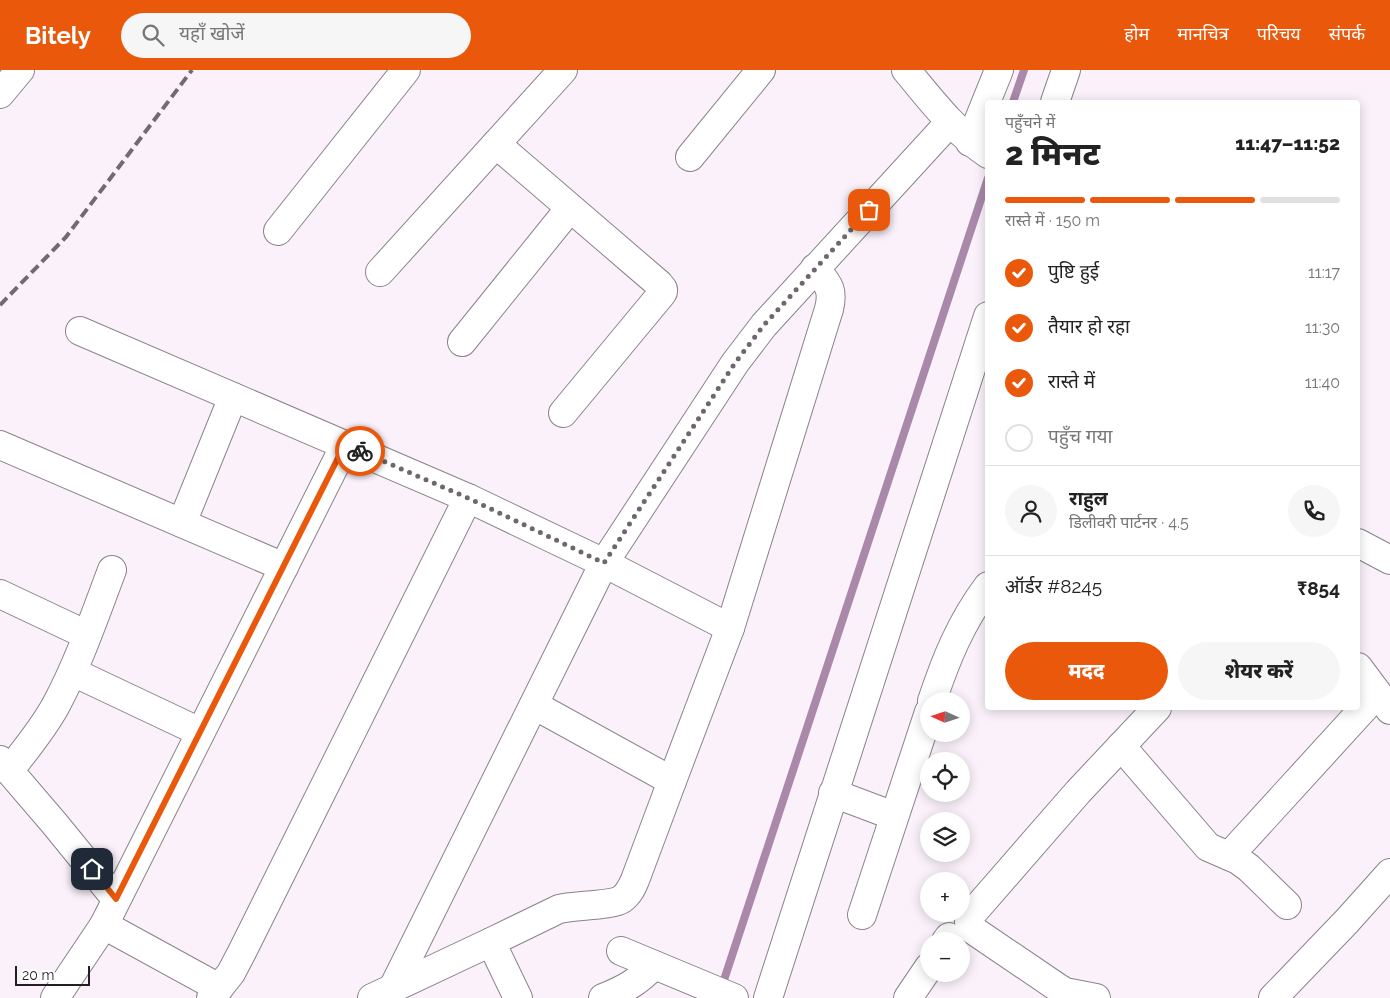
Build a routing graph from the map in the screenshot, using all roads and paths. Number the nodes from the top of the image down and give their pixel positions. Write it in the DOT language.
graph roads {
  1 [pos="20,70"];
  2 [pos="406,70"];
  3 [pos="563,70"];
  4 [pos="761,70"];
  5 [pos="906,70"];
  6 [pos="999,70"];
  7 [pos="1066,70"];
  8 [pos="0,94"];
  9 [pos="992,100"];
  10 [pos="1056,100"];
  11 [pos="950,122"];
  12 [pos="985,128"];
  13 [pos="496,144"];
  14 [pos="980,149"];
  15 [pos="690,158"];
  16 [pos="570,208"];
  17 [pos="278,230"];
  18 [pos="815,268"];
  19 [pos="380,272"];
  20 [pos="985,325"];
  21 [pos="80,331"];
  22 [pos="462,342"];
  23 [pos="233,397"];
  24 [pos="564,413"];
  25 [pos="345,444"];
  26 [pos="0,445"];
  27 [pos="468,498"];
  28 [pos="182,523"];
  29 [pos="1360,544"];
  30 [pos="1390,560"];
  31 [pos="604,563"];
  32 [pos="284,567"];
  33 [pos="112,570"];
  34 [pos="985,590"];
  35 [pos="0,594"];
  36 [pos="730,628"];
  37 [pos="87,635"];
  38 [pos="1360,670"];
  39 [pos="73,672"];
  40 [pos="935,692"];
  41 [pos="1384,702"];
  42 [pos="534,705"];
  43 [pos="1156,710"];
  44 [pos="200,732"];
  45 [pos="920,739"];
  46 [pos="1121,746"];
  47 [pos="4,766"];
  48 [pos="672,781"];
  49 [pos="833,793"];
  50 [pos="894,816"];
  51 [pos="1229,856"];
  52 [pos="1390,873"];
  53 [pos="116,899"];
  54 [pos="1287,905"];
  55 [pos="862,915"];
  56 [pos="104,925"];
  57 [pos="492,942"];
  58 [pos="621,951"];
  59 [pos="654,965"];
  60 [pos="920,980"];
  61 [pos="215,993"];
  62 [pos="382,993"];
  63 [pos="55,998"];
  64 [pos="518,998"];
  65 [pos="603,998"];
  66 [pos="734,998"];
  67 [pos="768,998"];
  68 [pos="908,998"];
  69 [pos="1096,998"];
  70 [pos="1273,998"];
  1 -- 8 [label="street"];
  2 -- 17 [label="street"];
  3 -- 13 [label="street"];
  4 -- 15 [label="street"];
  5 -- 11 [label="street"];
  6 -- 9 [label="street"];
  7 -- 10 [label="street"];
  11 -- 14 [label="street"];
  11 -- 18 [label="street"];
  12 -- 14 [label="street"];
  13 -- 16 [label="street"];
  13 -- 19 [label="street"];
  16 -- 22 [label="street"];
  16 -- 24 [label="street"];
  18 -- 31 [label="street"];
  18 -- 36 [label="street"];
  20 -- 49 [label="street"];
  21 -- 23 [label="street"];
  23 -- 25 [label="street"];
  23 -- 28 [label="street"];
  25 -- 27 [label="street"];
  25 -- 32 [label="street"];
  26 -- 28 [label="street"];
  27 -- 31 [label="street"];
  27 -- 61 [label="street"];
  28 -- 32 [label="street"];
  29 -- 30 [label="street"];
  31 -- 36 [label="street"];
  31 -- 42 [label="street"];
  32 -- 44 [label="street"];
  33 -- 37 [label="street"];
  34 -- 40 [label="street"];
  35 -- 37 [label="street"];
  36 -- 48 [label="street"];
  37 -- 39 [label="street"];
  38 -- 41 [label="street"];
  39 -- 44 [label="street"];
  39 -- 47 [label="street"];
  41 -- 51 [label="street"];
  42 -- 48 [label="street"];
  42 -- 62 [label="street"];
  43 -- 46 [label="street"];
  44 -- 53 [label="street"];
  45 -- 50 [label="street"];
  46 -- 51 [label="street"];
  46 -- 69 [label="street"];
  47 -- 53 [label="street"];
  48 -- 57 [label="street"];
  49 -- 50 [label="street"];
  49 -- 67 [label="street"];
  50 -- 55 [label="street"];
  51 -- 54 [label="street"];
  52 -- 70 [label="street"];
  53 -- 56 [label="street"];
  56 -- 61 [label="street"];
  56 -- 63 [label="street"];
  57 -- 62 [label="street"];
  57 -- 64 [label="street"];
  58 -- 59 [label="street"];
  59 -- 65 [label="street"];
  59 -- 66 [label="street"];
  60 -- 68 [label="street"];
}
